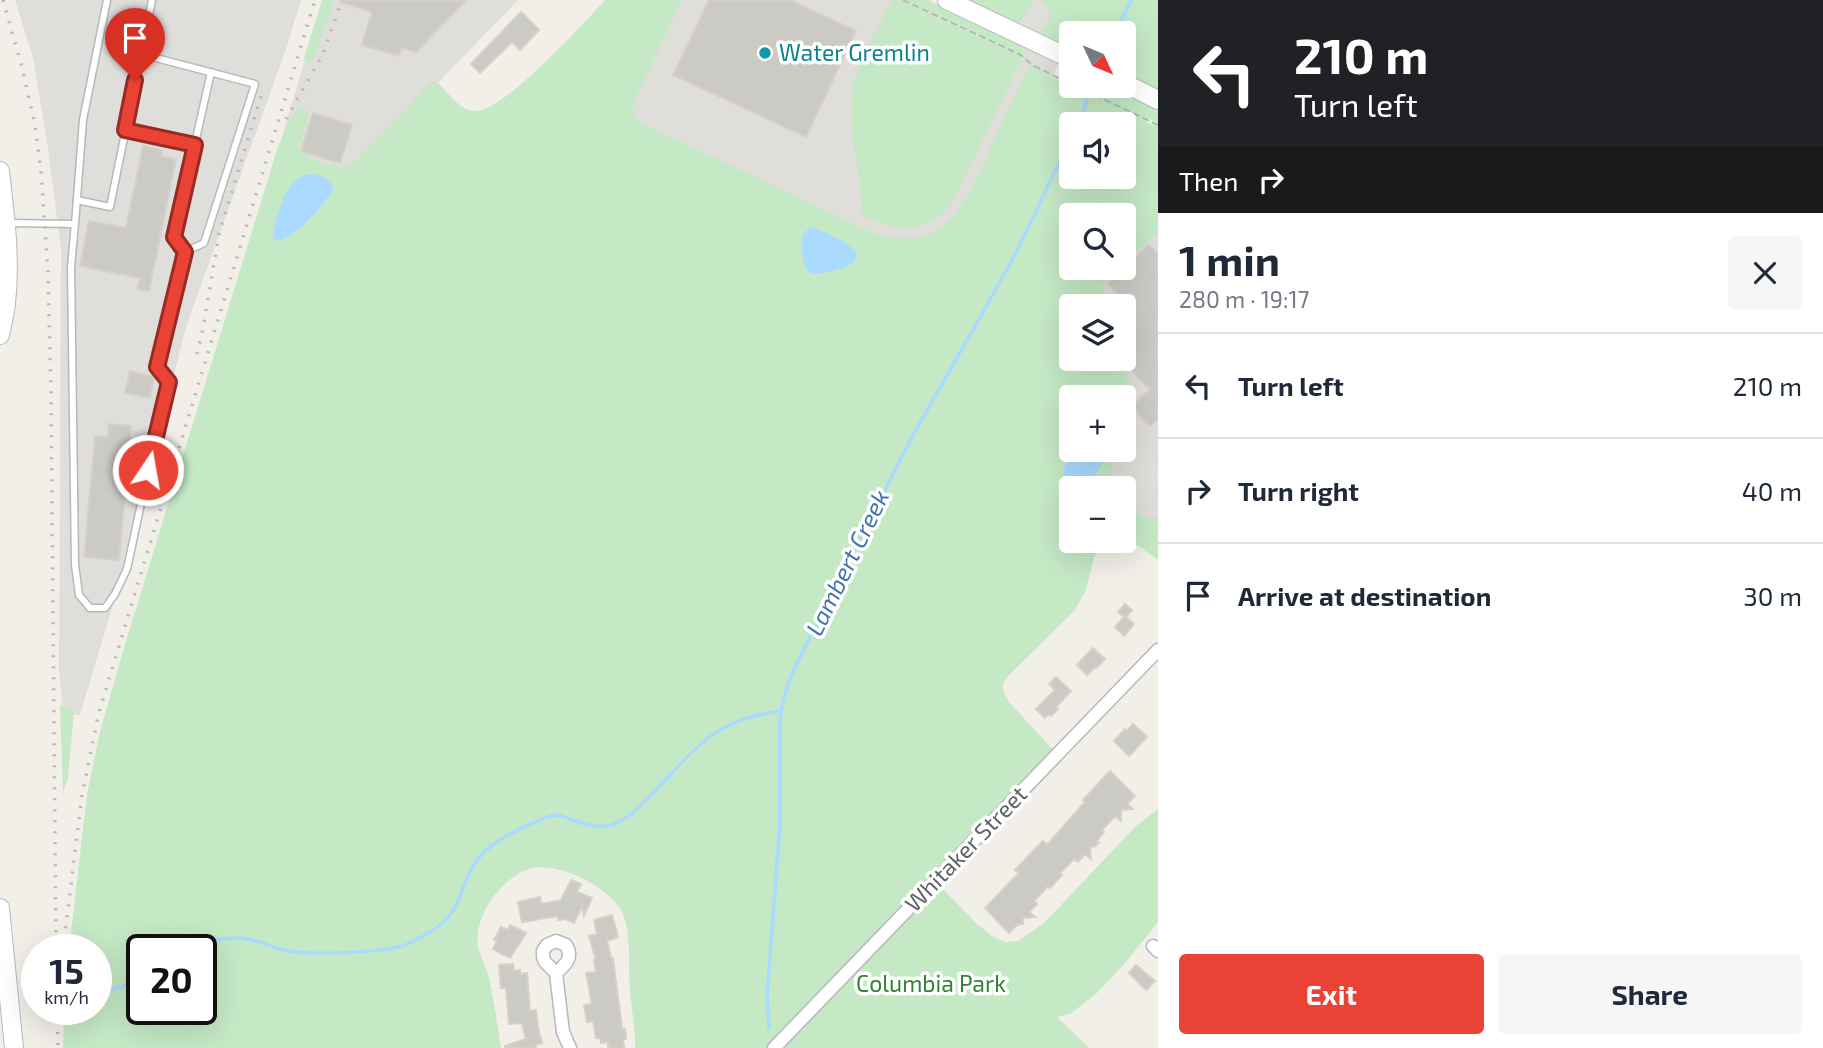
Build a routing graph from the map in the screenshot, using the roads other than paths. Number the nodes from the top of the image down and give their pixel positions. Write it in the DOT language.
graph roads {
  1 [pos="107,0"];
  2 [pos="152,0"];
  3 [pos="947,0"];
  4 [pos="1059,53"];
  5 [pos="141,54"];
  6 [pos="211,72"];
  7 [pos="1136,89"];
  8 [pos="1158,100"];
  9 [pos="125,130"];
  10 [pos="195,145"];
  11 [pos="0,171"];
  12 [pos="77,200"];
  13 [pos="6,223"];
  14 [pos="75,223"];
  15 [pos="185,252"];
  16 [pos="0,335"];
  17 [pos="1158,650"];
  18 [pos="0,908"];
  19 [pos="556,973"];
  20 [pos="14,1048"];
  21 [pos="570,1048"];
  22 [pos="774,1048"];
  1 -- 12 [label="lane"];
  2 -- 5 [label="lane"];
  3 -- 4 [label="street"];
  5 -- 6 [label="lane"];
  5 -- 9 [label="lane"];
  6 -- 10 [label="lane"];
  6 -- 15 [label="lane"];
  7 -- 8 [label="street"];
  9 -- 10 [label="lane"];
  9 -- 12 [label="lane"];
  10 -- 15 [label="lane"];
  11 -- 13 [label="street"];
  12 -- 14 [label="lane"];
  13 -- 14 [label="lane"];
  13 -- 16 [label="street"];
  14 -- 15 [label="lane"];
  17 -- 22 [label="street, Whitaker Street"];
  18 -- 20 [label="street"];
  19 -- 21 [label="street"];
}
